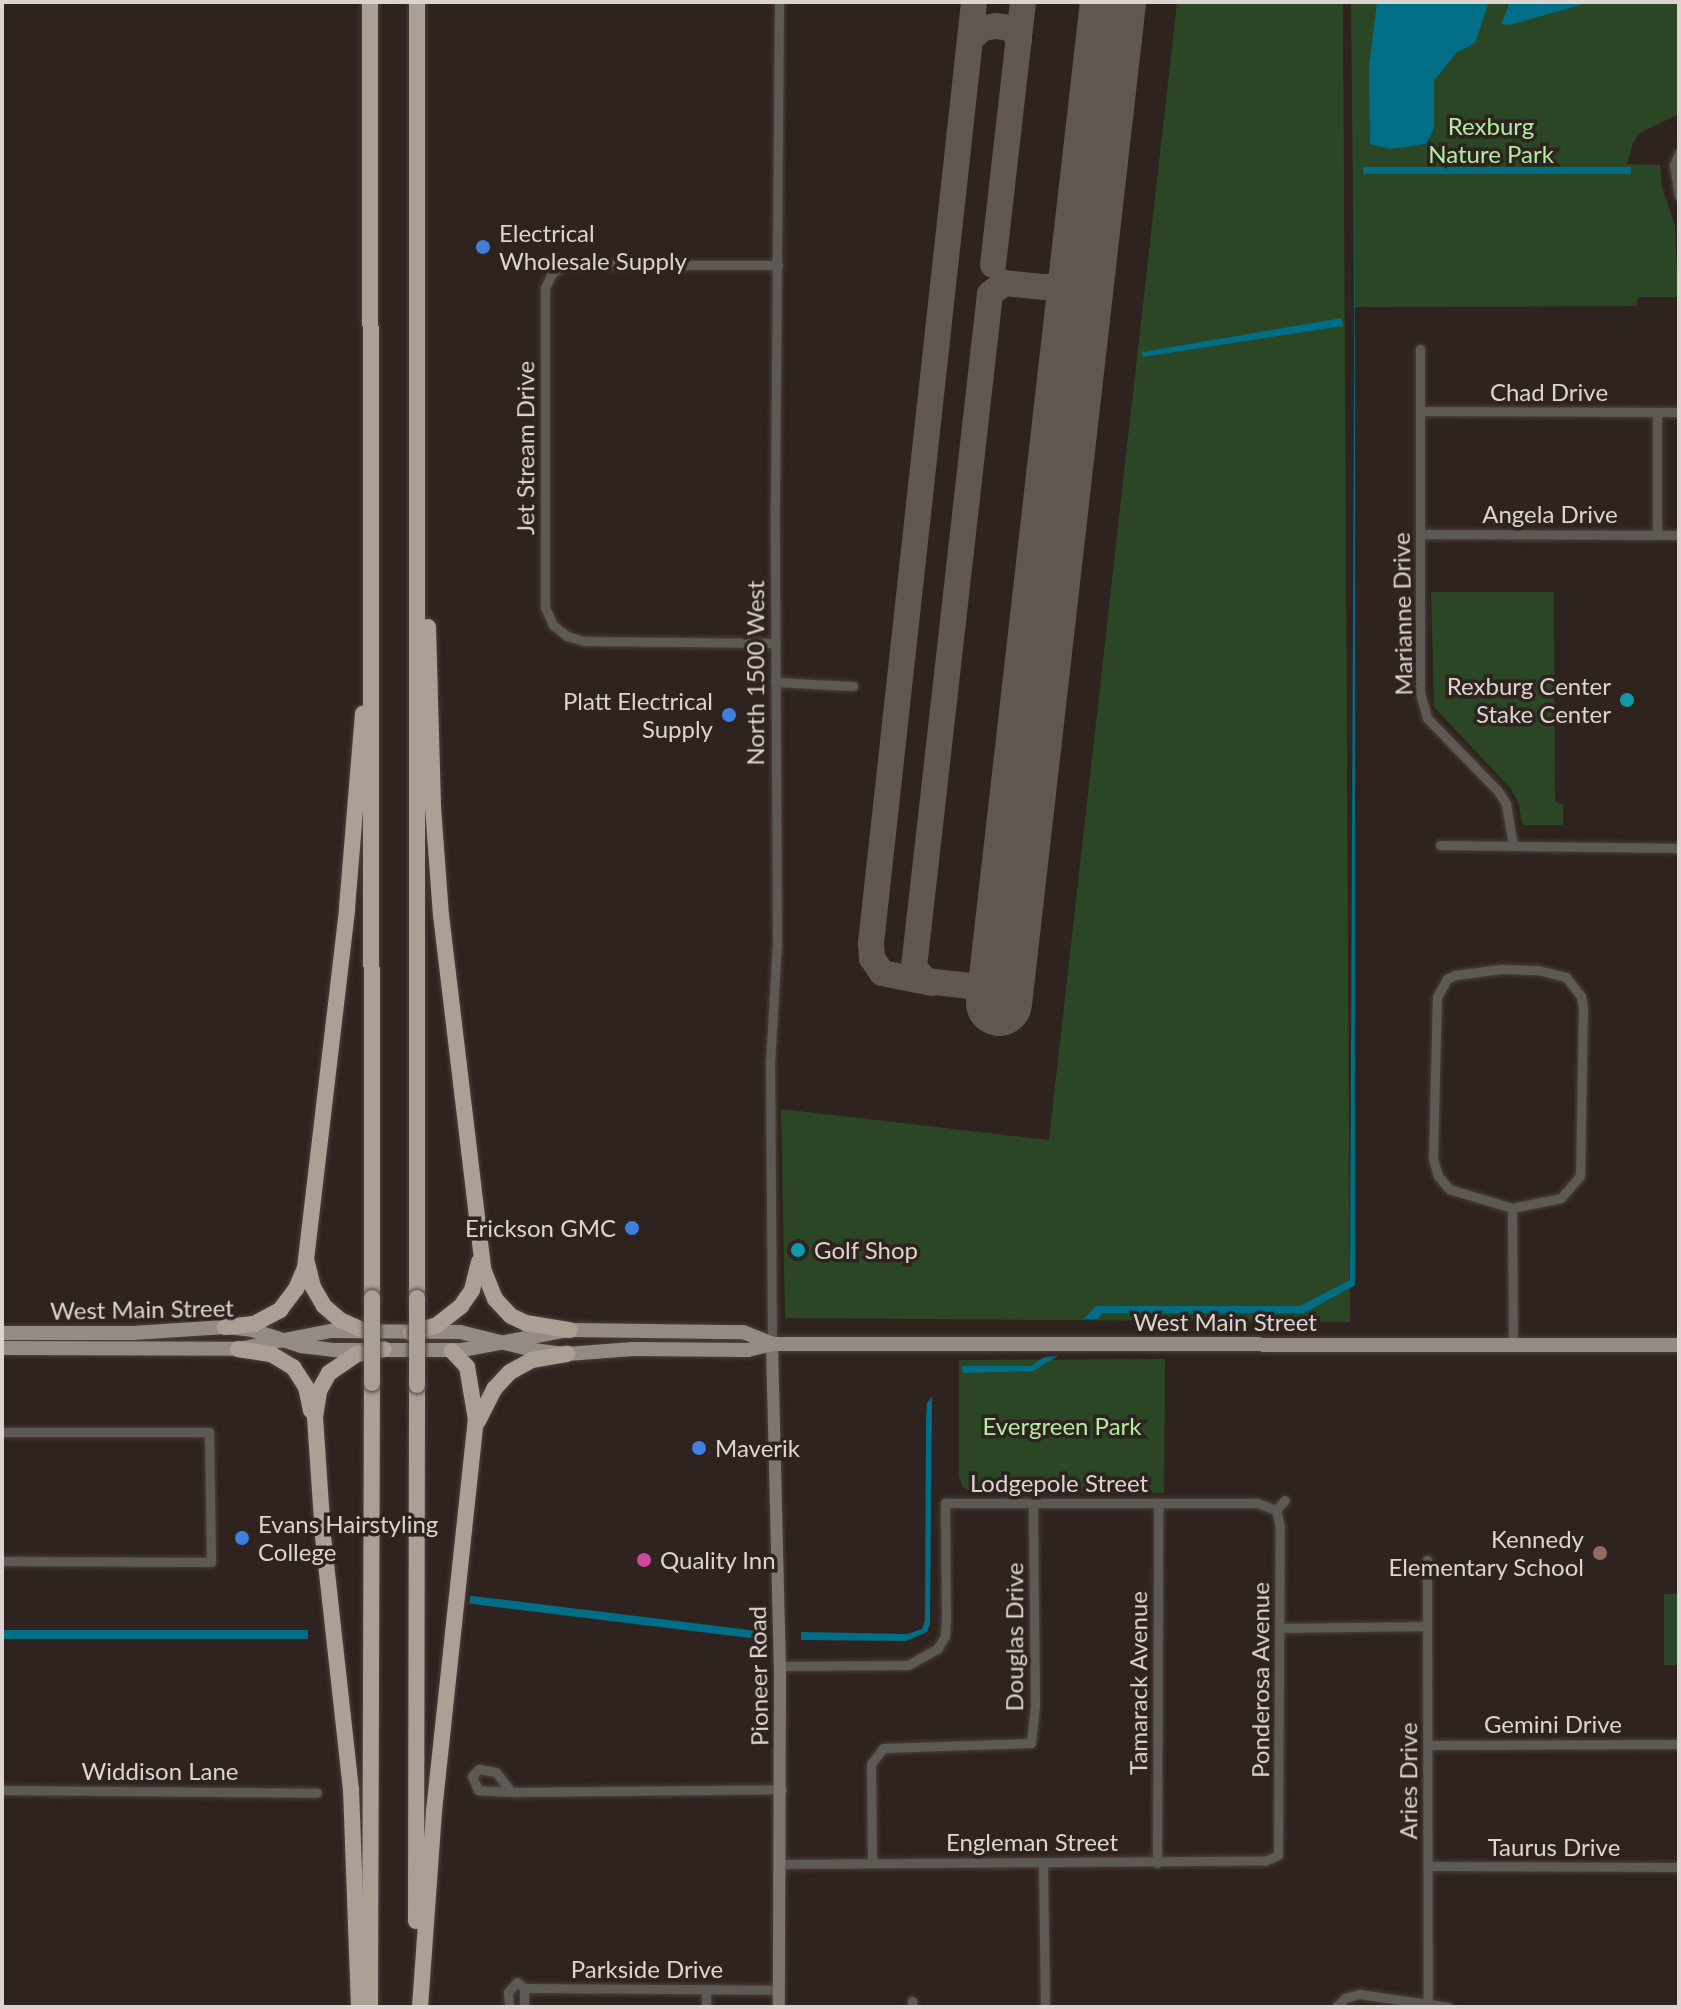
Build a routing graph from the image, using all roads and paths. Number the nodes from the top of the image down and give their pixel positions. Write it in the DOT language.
graph roads {
  1 [pos="370,2"];
  2 [pos="417,2"];
  3 [pos="779,2"];
  4 [pos="1679,153"];
  5 [pos="1679,196"];
  6 [pos="778,265"];
  7 [pos="1420,349"];
  8 [pos="418,386"];
  9 [pos="1420,411"];
  10 [pos="1657,412"];
  11 [pos="1679,412"];
  12 [pos="1420,534"];
  13 [pos="1657,535"];
  14 [pos="1679,535"];
  15 [pos="372,601"];
  16 [pos="775,643"];
  17 [pos="775,682"];
  18 [pos="853,686"];
  19 [pos="1440,845"];
  20 [pos="1513,845"];
  21 [pos="1679,848"];
  22 [pos="1512,1208"];
  23 [pos="480,1245"];
  24 [pos="307,1257"];
  25 [pos="225,1327"];
  26 [pos="569,1330"];
  27 [pos="367,1332"];
  28 [pos="2,1333"];
  29 [pos="411,1333"];
  30 [pos="282,1340"];
  31 [pos="507,1342"];
  32 [pos="772,1344"];
  33 [pos="1513,1345"];
  34 [pos="1679,1345"];
  35 [pos="2,1348"];
  36 [pos="238,1349"];
  37 [pos="384,1349"];
  38 [pos="452,1351"];
  39 [pos="567,1354"];
  40 [pos="2,1432"];
  41 [pos="474,1434"];
  42 [pos="315,1443"];
  43 [pos="1285,1500"];
  44 [pos="1158,1503"];
  45 [pos="1033,1504"];
  46 [pos="1276,1510"];
  47 [pos="1427,1560"];
  48 [pos="2,1561"];
  49 [pos="1426,1626"];
  50 [pos="1280,1628"];
  51 [pos="780,1666"];
  52 [pos="1679,1744"];
  53 [pos="1428,1745"];
  54 [pos="782,1789"];
  55 [pos="2,1790"];
  56 [pos="511,1792"];
  57 [pos="317,1793"];
  58 [pos="1280,1851"];
  59 [pos="1043,1862"];
  60 [pos="872,1863"];
  61 [pos="1157,1863"];
  62 [pos="780,1864"];
  63 [pos="1428,1866"];
  64 [pos="1679,1867"];
  65 [pos="521,1985"];
  66 [pos="706,1989"];
  67 [pos="779,1990"];
  68 [pos="1428,2002"];
  69 [pos="359,2007"];
  70 [pos="370,2007"];
  71 [pos="418,2007"];
  72 [pos="509,2007"];
  73 [pos="524,2007"];
  74 [pos="706,2007"];
  75 [pos="779,2007"];
  76 [pos="1045,2007"];
  77 [pos="1336,2007"];
  78 [pos="1448,2007"];
  1 -- 15 [label="highway"];
  2 -- 8 [label="highway"];
  3 -- 6 [label="street, North 1500 West"];
  4 -- 5 [label="street"];
  6 -- 16 [label="street, North 1500 West"];
  6 -- 16 [label="street, Jet Stream Drive"];
  7 -- 9 [label="street, Marianne Drive"];
  8 -- 23 [label="highway"];
  8 -- 71 [label="highway, bridge"];
  9 -- 10 [label="street, Chad Drive"];
  9 -- 12 [label="street, Marianne Drive"];
  10 -- 11 [label="street, Chad Drive"];
  10 -- 13 [label="street"];
  12 -- 13 [label="street, Angela Drive"];
  12 -- 20 [label="street, Marianne Drive"];
  13 -- 14 [label="street, Angela Drive"];
  15 -- 24 [label="highway"];
  15 -- 70 [label="highway, bridge"];
  16 -- 17 [label="street, North 1500 West"];
  17 -- 18 [label="street"];
  17 -- 32 [label="street, North 1500 West"];
  19 -- 20 [label="street"];
  20 -- 21 [label="street"];
  22 -- 22 [label="street"];
  22 -- 33 [label="street"];
  23 -- 26 [label="highway"];
  23 -- 29 [label="highway"];
  24 -- 25 [label="highway"];
  24 -- 27 [label="highway"];
  25 -- 28 [label="main road, West Main Street"];
  25 -- 30 [label="main road, West Main Street"];
  26 -- 31 [label="main road, West Main Street"];
  26 -- 32 [label="main road, West Main Street"];
  27 -- 29 [label="main road, West Main Street"];
  27 -- 30 [label="main road, West Main Street"];
  29 -- 31 [label="main road, West Main Street"];
  30 -- 36 [label="main road, West Main Street"];
  30 -- 37 [label="main road, West Main Street"];
  31 -- 38 [label="main road, West Main Street"];
  31 -- 39 [label="main road, West Main Street"];
  32 -- 33 [label="main road, West Main Street"];
  32 -- 39 [label="main road, West Main Street"];
  32 -- 51 [label="street, Pioneer Road"];
  33 -- 34 [label="main road, West Main Street"];
  35 -- 36 [label="main road, West Main Street"];
  36 -- 42 [label="highway"];
  37 -- 38 [label="main road, West Main Street"];
  37 -- 42 [label="highway"];
  38 -- 41 [label="highway"];
  39 -- 41 [label="highway"];
  40 -- 48 [label="street"];
  41 -- 71 [label="highway"];
  42 -- 69 [label="highway"];
  43 -- 46 [label="street"];
  44 -- 45 [label="street, Lodgepole Street"];
  44 -- 46 [label="street, Lodgepole Street"];
  44 -- 61 [label="street, Tamarack Avenue"];
  45 -- 51 [label="street, Lodgepole Street"];
  45 -- 60 [label="street, Douglas Drive"];
  46 -- 50 [label="street, Ponderosa Avenue"];
  47 -- 49 [label="street, Aries Drive"];
  49 -- 50 [label="street"];
  49 -- 53 [label="street, Aries Drive"];
  50 -- 58 [label="street, Ponderosa Avenue"];
  51 -- 54 [label="street, Pioneer Road"];
  52 -- 53 [label="street, Gemini Drive"];
  53 -- 63 [label="street, Aries Drive"];
  54 -- 56 [label="street"];
  54 -- 62 [label="street, Pioneer Road"];
  55 -- 57 [label="street, Widdison Lane"];
  58 -- 61 [label="street, Engleman Street"];
  59 -- 60 [label="street, Engleman Street"];
  59 -- 61 [label="street, Engleman Street"];
  59 -- 76 [label="street"];
  60 -- 62 [label="street, Engleman Street"];
  62 -- 67 [label="street, Pioneer Road"];
  63 -- 64 [label="street, Taurus Drive"];
  63 -- 68 [label="street, Aries Drive"];
  65 -- 66 [label="street, Parkside Drive"];
  65 -- 72 [label="street"];
  65 -- 73 [label="street"];
  66 -- 67 [label="street, Parkside Drive"];
  66 -- 74 [label="street"];
  67 -- 75 [label="street, Pioneer Road"];
  68 -- 77 [label="street"];
  68 -- 78 [label="street"];
}
